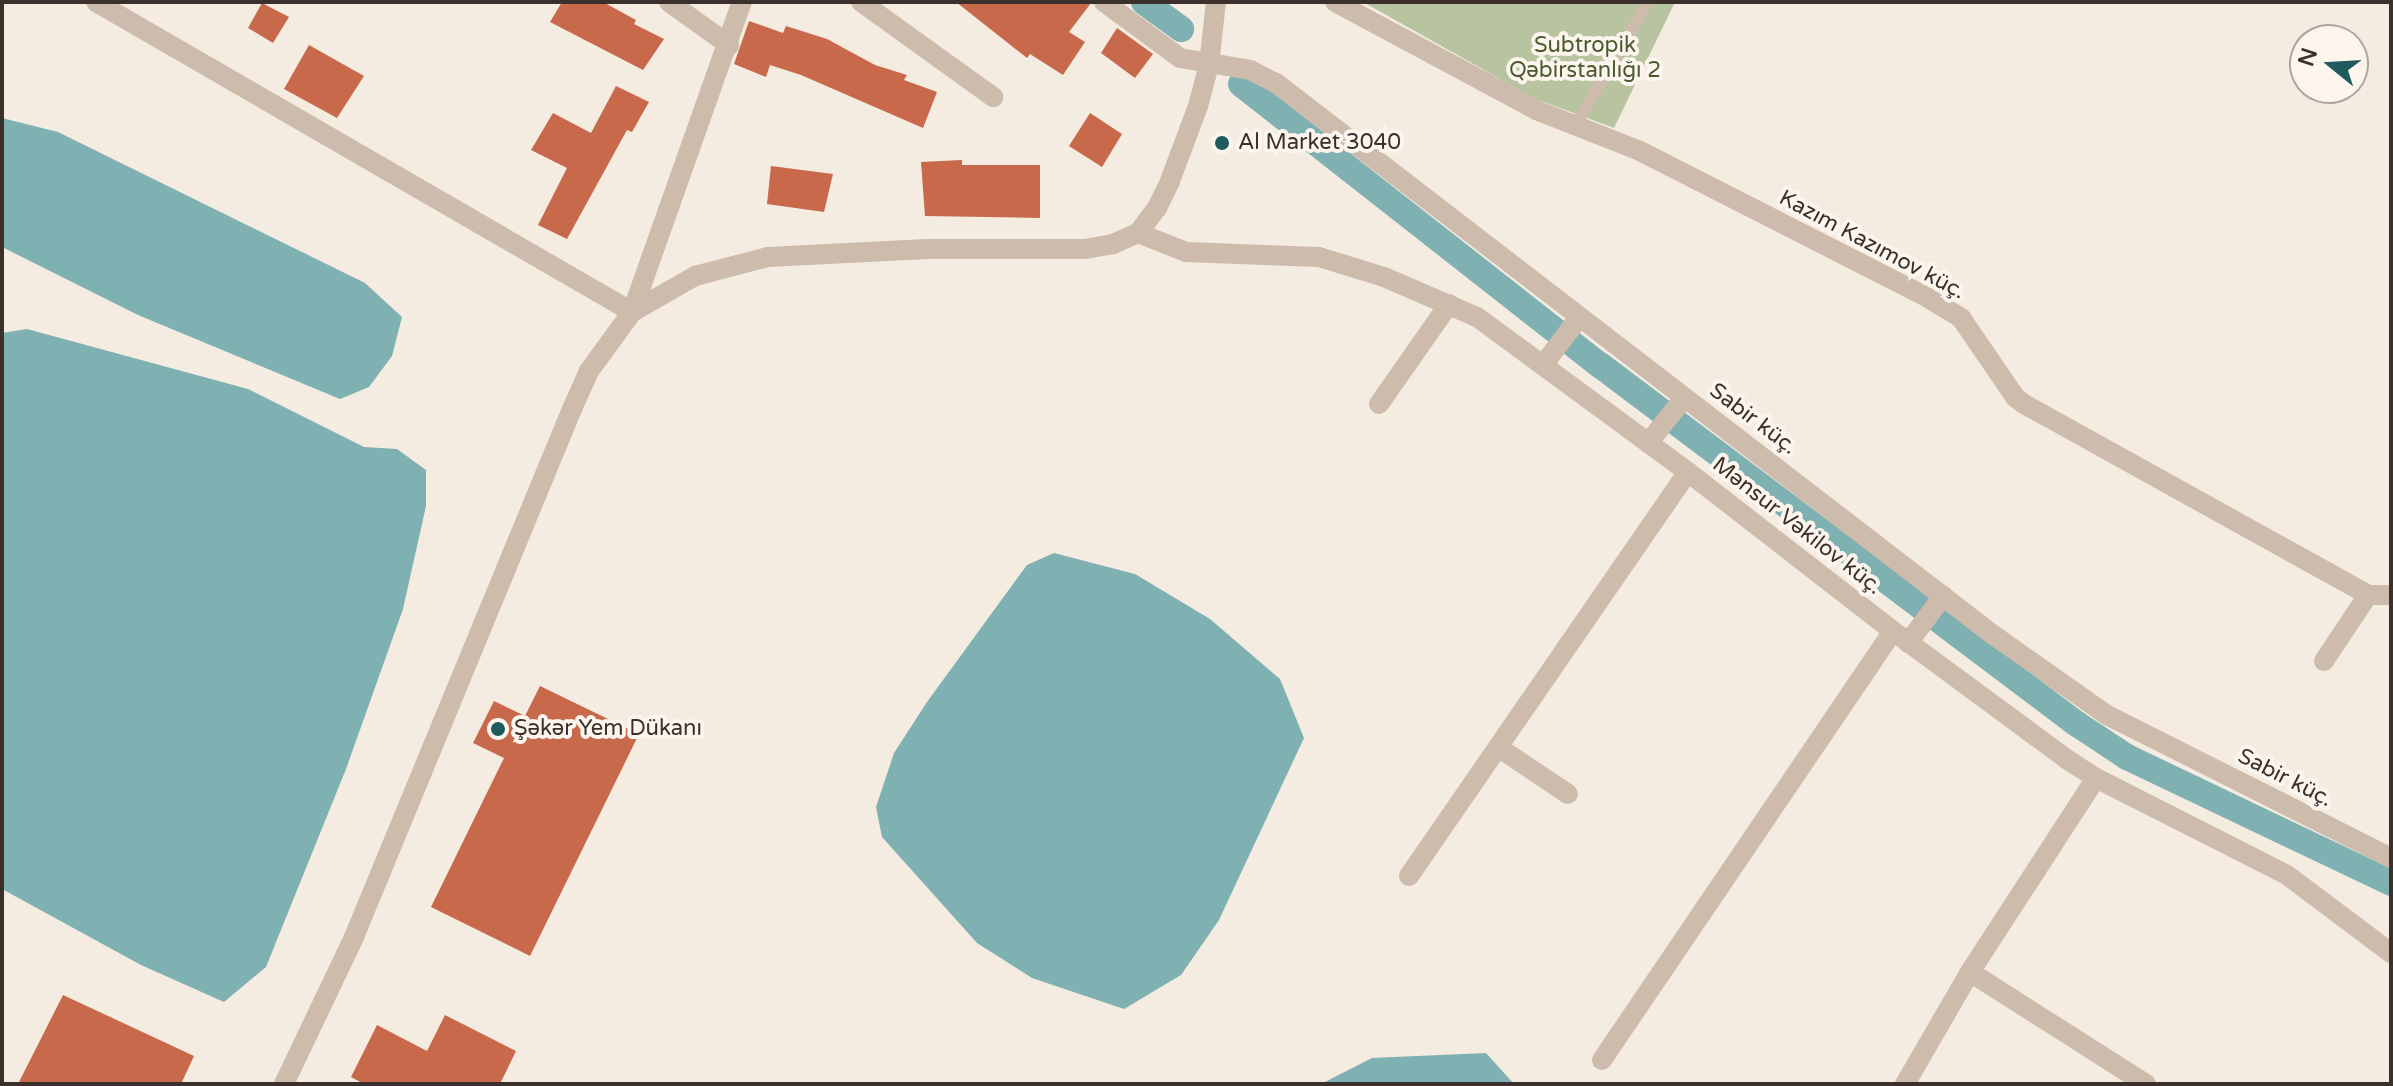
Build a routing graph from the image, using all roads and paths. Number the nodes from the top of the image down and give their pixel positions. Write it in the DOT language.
graph roads {
  1 [pos="96,2"];
  2 [pos="669,2"];
  3 [pos="742,2"];
  4 [pos="861,2"];
  5 [pos="1104,2"];
  6 [pos="1216,2"];
  7 [pos="1335,2"];
  8 [pos="1648,2"];
  9 [pos="729,45"];
  10 [pos="1209,65"];
  11 [pos="993,97"];
  12 [pos="1575,126"];
  13 [pos="1138,233"];
  14 [pos="1449,304"];
  15 [pos="632,312"];
  16 [pos="1578,319"];
  17 [pos="1543,365"];
  18 [pos="1684,398"];
  19 [pos="1379,404"];
  20 [pos="1648,443"];
  21 [pos="1688,472"];
  22 [pos="2368,595"];
  23 [pos="2391,595"];
  24 [pos="1943,596"];
  25 [pos="1900,637"];
  26 [pos="2324,661"];
  27 [pos="1498,747"];
  28 [pos="2096,778"];
  29 [pos="1568,794"];
  30 [pos="2391,858"];
  31 [pos="1409,876"];
  32 [pos="2391,953"];
  33 [pos="1970,972"];
  34 [pos="1602,1060"];
  35 [pos="284,1084"];
  36 [pos="1905,1084"];
  37 [pos="2146,1084"];
  1 -- 15 [label="street"];
  2 -- 9 [label="street"];
  3 -- 9 [label="street"];
  4 -- 11 [label="street"];
  5 -- 10 [label="street, Sabir küç."];
  6 -- 10 [label="street"];
  7 -- 12 [label="street, Kazım Kazımov küç."];
  8 -- 12 [label="lane"];
  9 -- 15 [label="street"];
  10 -- 13 [label="street"];
  10 -- 16 [label="street, Sabir küç."];
  12 -- 22 [label="street, Kazım Kazımov küç."];
  13 -- 14 [label="street, Mənsur Vəkilov küç."];
  13 -- 15 [label="street"];
  14 -- 17 [label="street, Mənsur Vəkilov küç."];
  14 -- 19 [label="street"];
  15 -- 35 [label="street"];
  16 -- 17 [label="street"];
  16 -- 18 [label="street, Sabir küç."];
  17 -- 20 [label="street, Mənsur Vəkilov küç."];
  18 -- 20 [label="street"];
  18 -- 24 [label="street, Sabir küç."];
  20 -- 21 [label="street, Mənsur Vəkilov küç."];
  21 -- 25 [label="street, Mənsur Vəkilov küç."];
  21 -- 27 [label="street"];
  22 -- 23 [label="street, Kazım Kazımov küç."];
  22 -- 26 [label="street"];
  24 -- 25 [label="street"];
  24 -- 30 [label="street, Sabir küç."];
  25 -- 28 [label="street, Mənsur Vəkilov küç."];
  25 -- 34 [label="street"];
  27 -- 29 [label="street"];
  27 -- 31 [label="street"];
  28 -- 32 [label="street, Mənsur Vəkilov küç."];
  28 -- 33 [label="street"];
  33 -- 36 [label="street"];
  33 -- 37 [label="street"];
}
